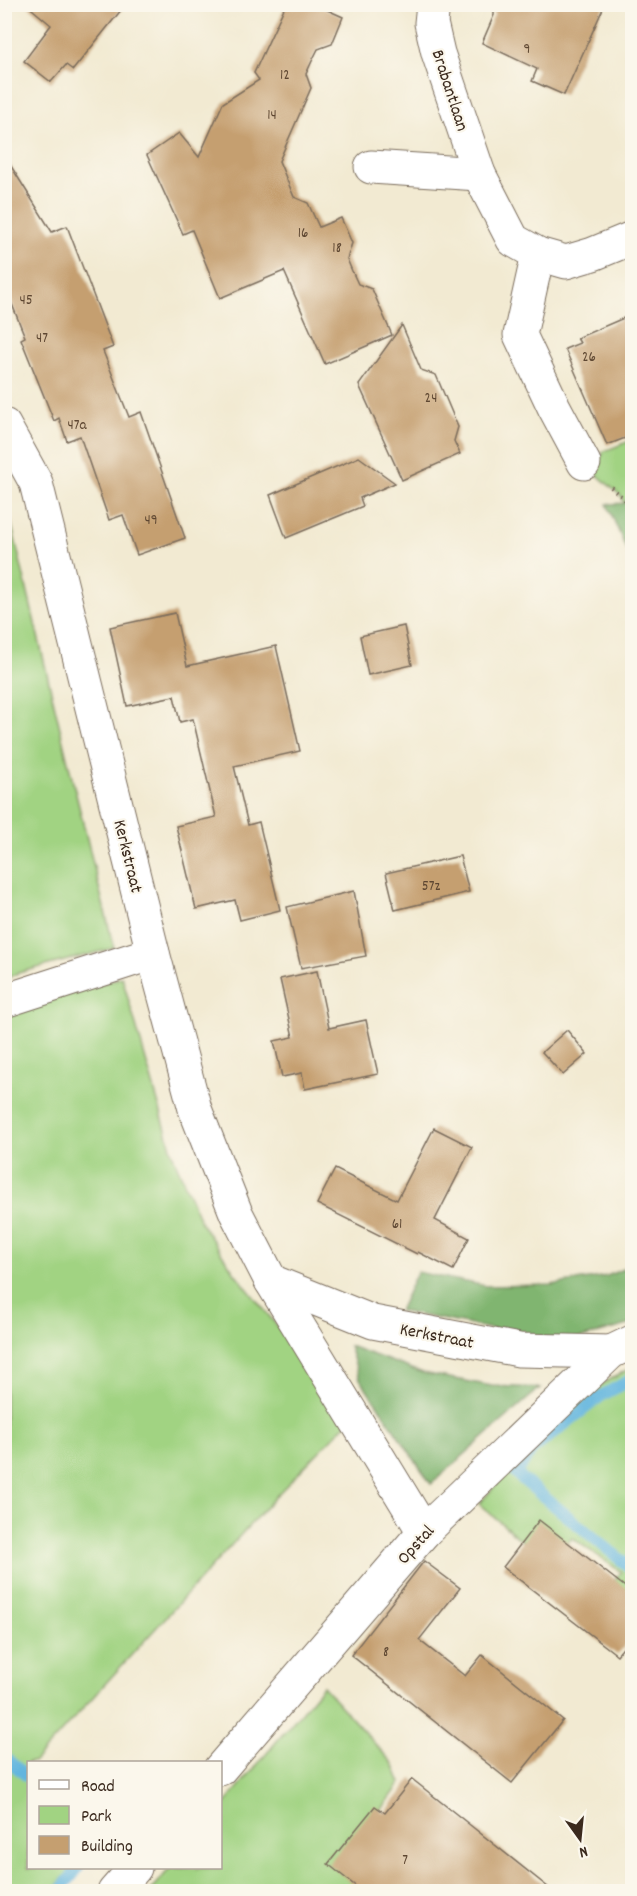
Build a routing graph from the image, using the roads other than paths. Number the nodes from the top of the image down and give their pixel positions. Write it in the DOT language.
graph roads {
  1 [pos="433,4"];
  2 [pos="371,167"];
  3 [pos="479,174"];
  4 [pos="633,238"];
  5 [pos="538,254"];
  6 [pos="4,425"];
  7 [pos="584,463"];
  8 [pos="153,953"];
  9 [pos="4,1001"];
  10 [pos="271,1281"];
  11 [pos="622,1347"];
  12 [pos="424,1532"];
  13 [pos="222,1767"];
  14 [pos="134,1869"];
  15 [pos="114,1892"];
  1 -- 3 [label="street, Brabantlaan"];
  2 -- 3 [label="street"];
  3 -- 5 [label="street, Brabantlaan"];
  4 -- 5 [label="street, Brabantlaan"];
  5 -- 7 [label="street"];
  6 -- 8 [label="street, Kerkstraat"];
  8 -- 9 [label="street"];
  8 -- 10 [label="street, Kerkstraat"];
  10 -- 11 [label="street, Kerkstraat"];
  10 -- 12 [label="street, Kerkstraat"];
  11 -- 12 [label="street, Opstal"];
  12 -- 13 [label="street, Opstal"];
  14 -- 15 [label="street"];
}
